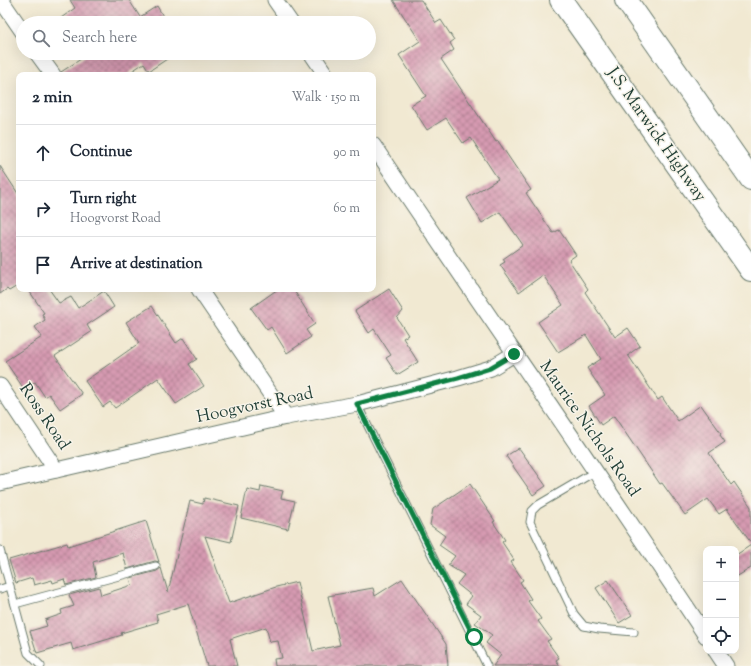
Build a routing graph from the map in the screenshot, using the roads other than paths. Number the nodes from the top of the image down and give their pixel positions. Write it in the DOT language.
graph roads {
  1 [pos="1,0"];
  2 [pos="275,0"];
  3 [pos="561,0"];
  4 [pos="626,0"];
  5 [pos="286,16"];
  6 [pos="16,22"];
  7 [pos="42,60"];
  8 [pos="316,60"];
  9 [pos="50,72"];
  10 [pos="324,72"];
  11 [pos="376,149"];
  12 [pos="751,179"];
  13 [pos="751,270"];
  14 [pos="201,292"];
  15 [pos="514,354"];
  16 [pos="0,386"];
  17 [pos="357,404"];
  18 [pos="286,417"];
  19 [pos="56,470"];
  20 [pos="596,471"];
  21 [pos="0,483"];
  22 [pos="0,550"];
  23 [pos="156,566"];
  24 [pos="10,586"];
  25 [pos="0,589"];
  26 [pos="15,604"];
  27 [pos="634,632"];
  28 [pos="703,632"];
  29 [pos="718,654"];
  30 [pos="41,666"];
  31 [pos="487,666"];
  32 [pos="726,666"];
  1 -- 6 [label="street"];
  2 -- 5 [label="street"];
  3 -- 13 [label="highway, J.S. Marwick Highway"];
  4 -- 12 [label="highway"];
  7 -- 9 [label="street"];
  8 -- 10 [label="street"];
  11 -- 15 [label="street, Maurice Nichols Road"];
  14 -- 18 [label="street"];
  15 -- 17 [label="street, Hoogvorst Road"];
  15 -- 20 [label="street, Maurice Nichols Road"];
  16 -- 19 [label="street, Ross Road"];
  17 -- 18 [label="street, Hoogvorst Road"];
  17 -- 31 [label="lane"];
  18 -- 19 [label="street, Hoogvorst Road"];
  19 -- 21 [label="street, Hoogvorst Road"];
  20 -- 27 [label="lane"];
  20 -- 28 [label="street, Maurice Nichols Road"];
  22 -- 24 [label="lane"];
  23 -- 26 [label="lane"];
  24 -- 25 [label="lane"];
  24 -- 26 [label="lane"];
  26 -- 30 [label="lane"];
  29 -- 32 [label="street"];
}
